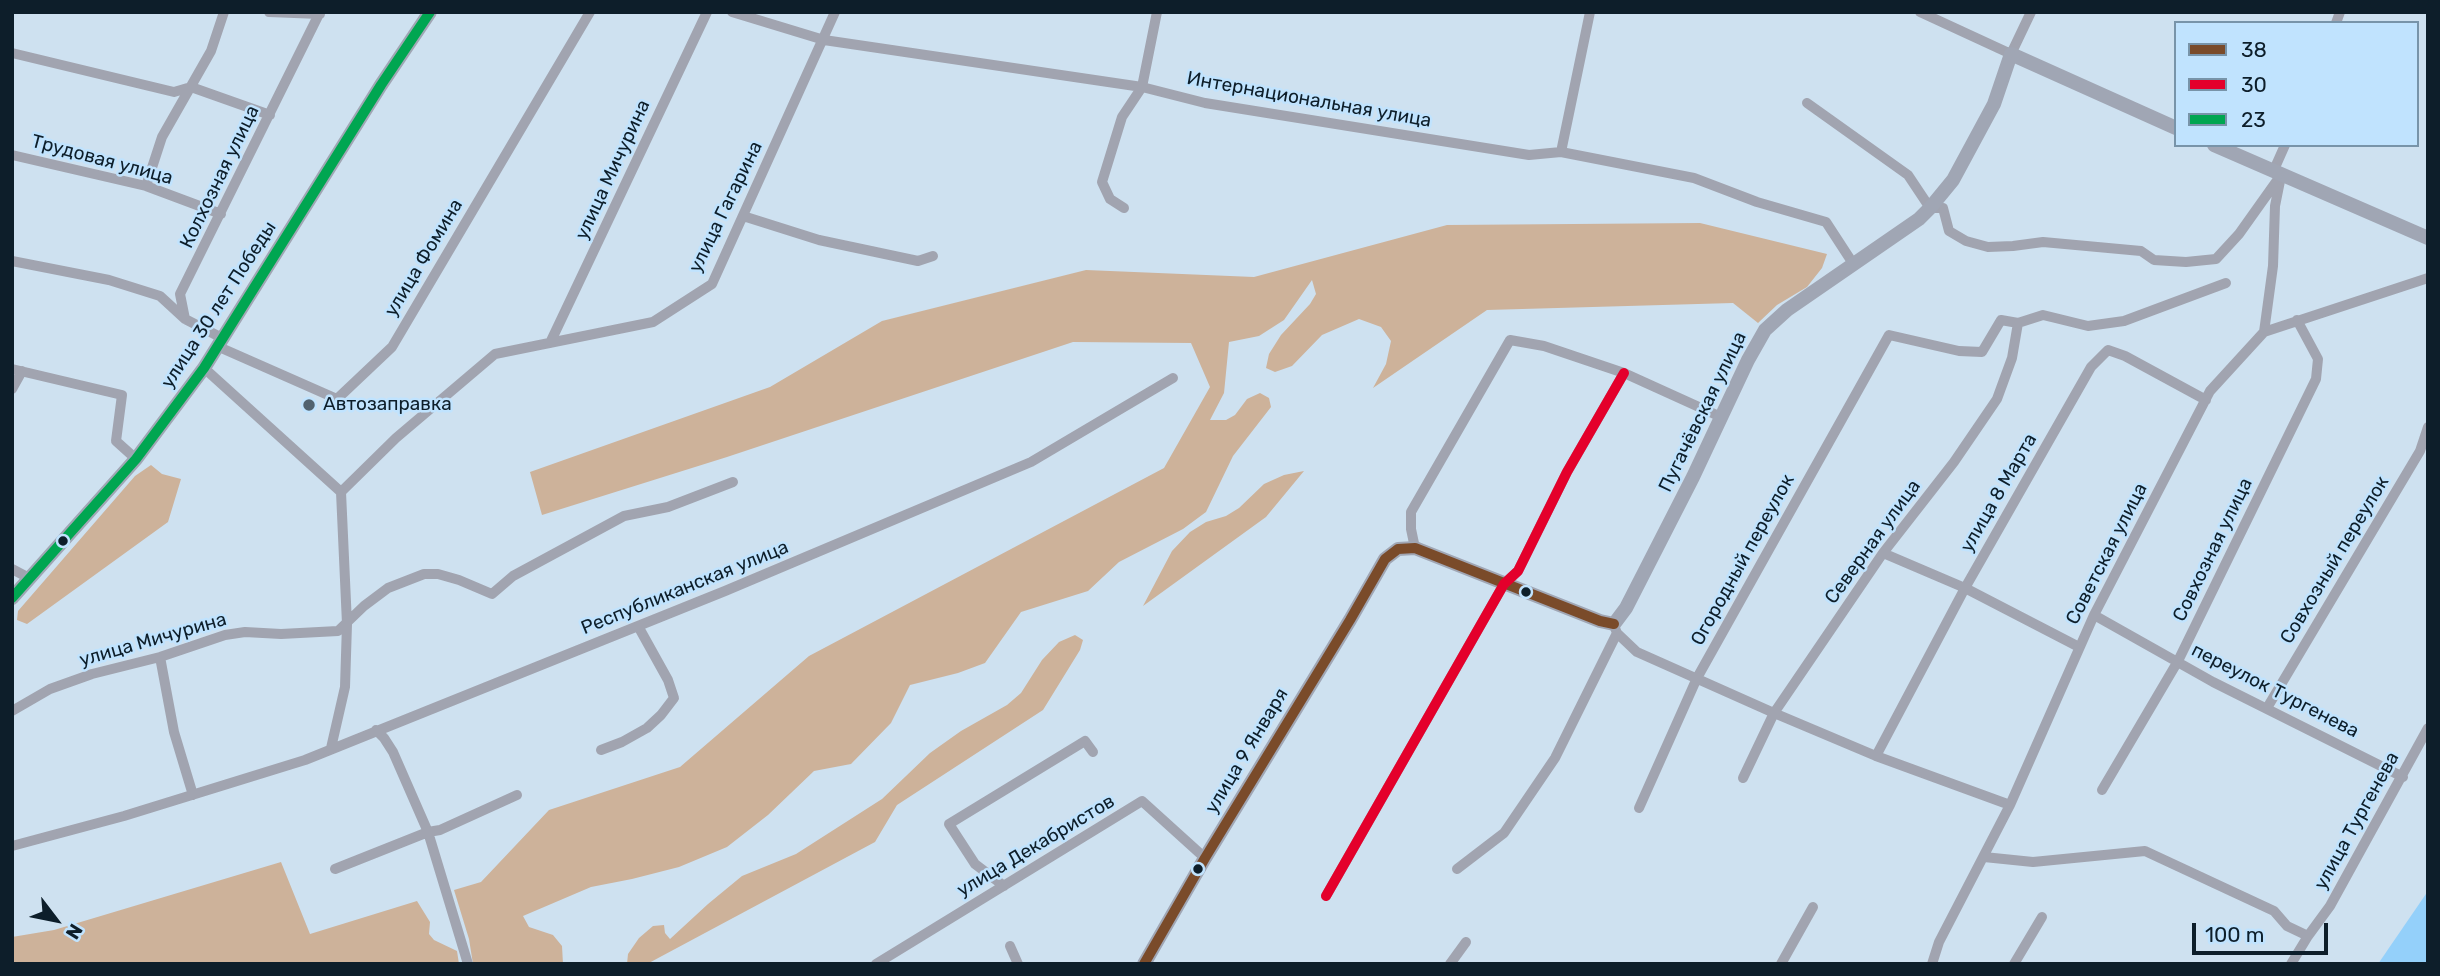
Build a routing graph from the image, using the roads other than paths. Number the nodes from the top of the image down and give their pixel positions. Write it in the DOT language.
graph roads {
  1 [pos="223,12"];
  2 [pos="268,12"];
  3 [pos="430,12"];
  4 [pos="590,12"];
  5 [pos="707,12"];
  6 [pos="732,12"];
  7 [pos="835,12"];
  8 [pos="1157,12"];
  9 [pos="1590,12"];
  10 [pos="1920,12"];
  11 [pos="2031,12"];
  12 [pos="320,13"];
  13 [pos="824,40"];
  14 [pos="12,53"];
  15 [pos="2011,54"];
  16 [pos="1142,87"];
  17 [pos="191,88"];
  18 [pos="1807,103"];
  19 [pos="270,115"];
  20 [pos="2174,127"];
  21 [pos="2218,147"];
  22 [pos="2284,147"];
  23 [pos="1561,152"];
  24 [pos="12,155"];
  25 [pos="2277,174"];
  26 [pos="146,186"];
  27 [pos="1124,208"];
  28 [pos="1930,208"];
  29 [pos="221,214"];
  30 [pos="743,216"];
  31 [pos="2428,238"];
  32 [pos="933,256"];
  33 [pos="12,261"];
  34 [pos="1854,265"];
  35 [pos="2428,278"];
  36 [pos="2226,283"];
  37 [pos="185,319"];
  38 [pos="2297,320"];
  39 [pos="2018,323"];
  40 [pos="2264,332"];
  41 [pos="222,343"];
  42 [pos="550,343"];
  43 [pos="204,368"];
  44 [pos="17,370"];
  45 [pos="1624,373"];
  46 [pos="1173,378"];
  47 [pos="12,389"];
  48 [pos="2206,400"];
  49 [pos="1721,417"];
  50 [pos="2428,427"];
  51 [pos="136,459"];
  52 [pos="733,482"];
  53 [pos="341,492"];
  54 [pos="1415,548"];
  55 [pos="1883,553"];
  56 [pos="12,569"];
  57 [pos="31,579"];
  58 [pos="1504,584"];
  59 [pos="1965,588"];
  60 [pos="12,598"];
  61 [pos="2094,615"];
  62 [pos="347,624"];
  63 [pos="638,626"];
  64 [pos="1616,629"];
  65 [pos="2079,647"];
  66 [pos="160,657"];
  67 [pos="2178,661"];
  68 [pos="1697,678"];
  69 [pos="2267,708"];
  70 [pos="12,711"];
  71 [pos="1774,713"];
  72 [pos="2428,728"];
  73 [pos="376,730"];
  74 [pos="331,748"];
  75 [pos="601,750"];
  76 [pos="1093,752"];
  77 [pos="1876,756"];
  78 [pos="2403,777"];
  79 [pos="1743,778"];
  80 [pos="2102,789"];
  81 [pos="193,795"];
  82 [pos="517,795"];
  83 [pos="2010,805"];
  84 [pos="1639,808"];
  85 [pos="428,832"];
  86 [pos="12,846"];
  87 [pos="1984,857"];
  88 [pos="1205,858"];
  89 [pos="335,869"];
  90 [pos="1457,869"];
  91 [pos="1004,886"];
  92 [pos="1326,896"];
  93 [pos="1813,907"];
  94 [pos="2042,916"];
  95 [pos="2308,936"];
  96 [pos="1466,942"];
  97 [pos="1010,946"];
  98 [pos="468,964"];
  99 [pos="876,964"];
  100 [pos="1018,964"];
  101 [pos="1144,964"];
  102 [pos="1450,964"];
  103 [pos="1781,964"];
  104 [pos="1932,964"];
  105 [pos="2014,964"];
  106 [pos="2291,964"];
  1 -- 17 [label="street"];
  2 -- 12 [label="street"];
  3 -- 41 [label="main road, улица 30 лет Победы"];
  4 -- 41 [label="street, улица Фомина"];
  5 -- 42 [label="street, улица Мичурина"];
  6 -- 13 [label="street, Интернациональная улица"];
  7 -- 13 [label="street, улица Гагарина"];
  8 -- 16 [label="street"];
  9 -- 23 [label="street"];
  10 -- 15 [label="street"];
  11 -- 15 [label="street, Пугачёвская улица"];
  12 -- 19 [label="street, Колхозная улица"];
  13 -- 16 [label="street, Интернациональная улица"];
  13 -- 30 [label="street, улица Гагарина"];
  14 -- 17 [label="street"];
  15 -- 20 [label="main road"];
  15 -- 28 [label="main road, Пугачёвская улица"];
  16 -- 23 [label="street, Интернациональная улица"];
  16 -- 27 [label="street"];
  17 -- 19 [label="street"];
  17 -- 26 [label="street"];
  18 -- 28 [label="street"];
  19 -- 29 [label="street, Колхозная улица"];
  21 -- 25 [label="main road"];
  22 -- 25 [label="street"];
  23 -- 34 [label="street, Интернациональная улица"];
  24 -- 26 [label="street, Трудовая улица"];
  25 -- 28 [label="street"];
  25 -- 31 [label="main road"];
  25 -- 40 [label="street"];
  26 -- 29 [label="street, Трудовая улица"];
  28 -- 34 [label="main road, Пугачёвская улица"];
  29 -- 37 [label="street, Колхозная улица"];
  30 -- 32 [label="street"];
  30 -- 42 [label="street, улица Гагарина"];
  33 -- 37 [label="street"];
  34 -- 49 [label="main road, Пугачёвская улица"];
  35 -- 38 [label="street, Советская улица"];
  36 -- 39 [label="street"];
  37 -- 41 [label="street"];
  38 -- 40 [label="street, Советская улица"];
  38 -- 67 [label="street, Совхозная улица"];
  39 -- 55 [label="street, Северная улица"];
  39 -- 68 [label="street, Огородный переулок"];
  40 -- 48 [label="street, Советская улица"];
  41 -- 43 [label="main road, улица 30 лет Победы"];
  42 -- 53 [label="street, улица Гагарина"];
  43 -- 51 [label="main road, улица 30 лет Победы"];
  43 -- 53 [label="street"];
  44 -- 47 [label="street"];
  44 -- 51 [label="street"];
  45 -- 49 [label="street"];
  45 -- 54 [label="street"];
  45 -- 58 [label="street"];
  46 -- 63 [label="street, Республиканская улица"];
  48 -- 59 [label="street, улица 8 Марта"];
  48 -- 61 [label="street, Советская улица"];
  49 -- 64 [label="main road, Пугачёвская улица"];
  50 -- 69 [label="street, Совхозный переулок"];
  51 -- 57 [label="main road, улица 30 лет Победы"];
  52 -- 62 [label="street"];
  53 -- 62 [label="street"];
  54 -- 58 [label="main road"];
  54 -- 88 [label="main road, улица 9 Января"];
  55 -- 59 [label="street"];
  55 -- 71 [label="street, Северная улица"];
  56 -- 57 [label="street"];
  57 -- 60 [label="main road, улица 30 лет Победы"];
  58 -- 64 [label="main road"];
  58 -- 92 [label="street"];
  59 -- 65 [label="street"];
  59 -- 77 [label="street, улица 8 Марта"];
  61 -- 65 [label="street, Советская улица"];
  61 -- 67 [label="street, переулок Тургенева"];
  62 -- 66 [label="street, улица Мичурина"];
  62 -- 74 [label="street"];
  63 -- 73 [label="street, Республиканская улица"];
  63 -- 75 [label="street"];
  64 -- 68 [label="street"];
  64 -- 90 [label="street, Пугачёвская улица"];
  65 -- 83 [label="street, Советская улица"];
  66 -- 70 [label="street, улица Мичурина"];
  66 -- 81 [label="street"];
  67 -- 69 [label="street, переулок Тургенева"];
  67 -- 80 [label="street, Совхозная улица"];
  68 -- 71 [label="street"];
  68 -- 84 [label="street, Огородный переулок"];
  69 -- 78 [label="street, переулок Тургенева"];
  71 -- 77 [label="street"];
  71 -- 79 [label="street, Северная улица"];
  72 -- 78 [label="street, улица Тургенева"];
  73 -- 74 [label="street, Республиканская улица"];
  73 -- 85 [label="street"];
  74 -- 81 [label="street, Республиканская улица"];
  76 -- 91 [label="street"];
  77 -- 83 [label="street"];
  78 -- 95 [label="street, улица Тургенева"];
  81 -- 86 [label="street, Республиканская улица"];
  82 -- 85 [label="street"];
  83 -- 87 [label="street, Советская улица"];
  85 -- 89 [label="street"];
  85 -- 98 [label="street"];
  87 -- 95 [label="street"];
  87 -- 104 [label="street, Советская улица"];
  88 -- 91 [label="street, улица Декабристов"];
  88 -- 101 [label="main road, улица 9 Января"];
  91 -- 99 [label="street, улица Декабристов"];
  93 -- 103 [label="street"];
  94 -- 105 [label="street"];
  95 -- 106 [label="street, улица Тургенева"];
  96 -- 102 [label="street"];
  97 -- 100 [label="street"];
}
